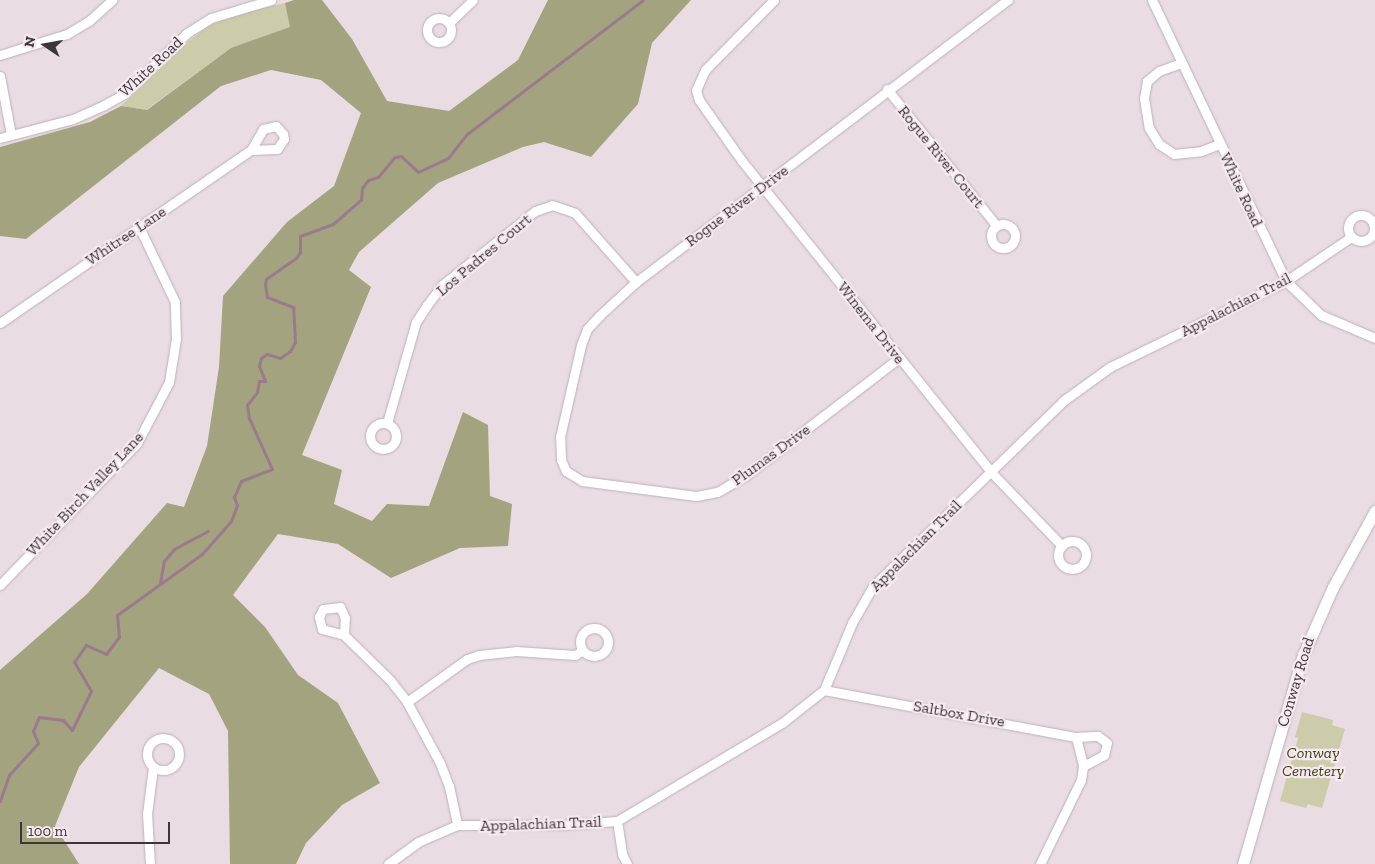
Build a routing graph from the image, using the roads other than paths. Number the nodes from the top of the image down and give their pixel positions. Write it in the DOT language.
graph roads {
  1 [pos="112,0"];
  2 [pos="270,0"];
  3 [pos="473,0"];
  4 [pos="774,0"];
  5 [pos="1152,0"];
  6 [pos="1003,1"];
  7 [pos="449,24"];
  8 [pos="0,55"];
  9 [pos="1181,63"];
  10 [pos="0,76"];
  11 [pos="887,90"];
  12 [pos="11,135"];
  13 [pos="0,138"];
  14 [pos="1219,144"];
  15 [pos="252,150"];
  16 [pos="763,186"];
  17 [pos="996,226"];
  18 [pos="139,227"];
  19 [pos="1351,237"];
  20 [pos="1286,281"];
  21 [pos="636,282"];
  22 [pos="0,322"];
  23 [pos="1375,338"];
  24 [pos="899,358"];
  25 [pos="388,423"];
  26 [pos="566,471"];
  27 [pos="992,473"];
  28 [pos="1375,511"];
  29 [pos="1062,546"];
  30 [pos="0,585"];
  31 [pos="344,635"];
  32 [pos="583,650"];
  33 [pos="824,690"];
  34 [pos="407,702"];
  35 [pos="1076,737"];
  36 [pos="1083,766"];
  37 [pos="153,767"];
  38 [pos="617,820"];
  39 [pos="457,826"];
  40 [pos="150,864"];
  41 [pos="388,864"];
  42 [pos="627,864"];
  43 [pos="1040,864"];
  44 [pos="1243,864"];
  1 -- 8 [label="street"];
  2 -- 12 [label="street, White Road"];
  3 -- 7 [label="street"];
  4 -- 16 [label="street, Winema Drive"];
  5 -- 9 [label="street, White Road"];
  6 -- 11 [label="street, Rogue River Drive"];
  9 -- 14 [label="street, White Road"];
  9 -- 14 [label="street"];
  10 -- 12 [label="street"];
  11 -- 16 [label="street, Rogue River Drive"];
  11 -- 17 [label="street, Rogue River Court"];
  12 -- 13 [label="street, White Road"];
  14 -- 20 [label="street, White Road"];
  15 -- 18 [label="street, Whitree Lane"];
  16 -- 21 [label="street, Rogue River Drive"];
  16 -- 24 [label="street, Winema Drive"];
  18 -- 22 [label="street, Whitree Lane"];
  18 -- 30 [label="street, White Birch Valley Lane"];
  19 -- 20 [label="street, Appalachian Trail"];
  20 -- 23 [label="street, White Road"];
  20 -- 27 [label="street, Appalachian Trail"];
  21 -- 25 [label="street, Los Padres Court"];
  21 -- 26 [label="street, Rogue River Drive"];
  24 -- 26 [label="street, Plumas Drive"];
  24 -- 27 [label="street, Winema Drive"];
  27 -- 29 [label="street, Winema Drive"];
  27 -- 33 [label="street, Appalachian Trail"];
  28 -- 44 [label="street, Conway Road"];
  31 -- 34 [label="street"];
  32 -- 34 [label="street"];
  33 -- 35 [label="street, Saltbox Drive"];
  33 -- 38 [label="street, Appalachian Trail"];
  34 -- 39 [label="street"];
  35 -- 36 [label="street"];
  35 -- 36 [label="street, Saltbox Drive"];
  36 -- 43 [label="street"];
  37 -- 40 [label="street"];
  38 -- 39 [label="street, Appalachian Trail"];
  38 -- 42 [label="street"];
  39 -- 41 [label="street, Appalachian Trail"];
}
